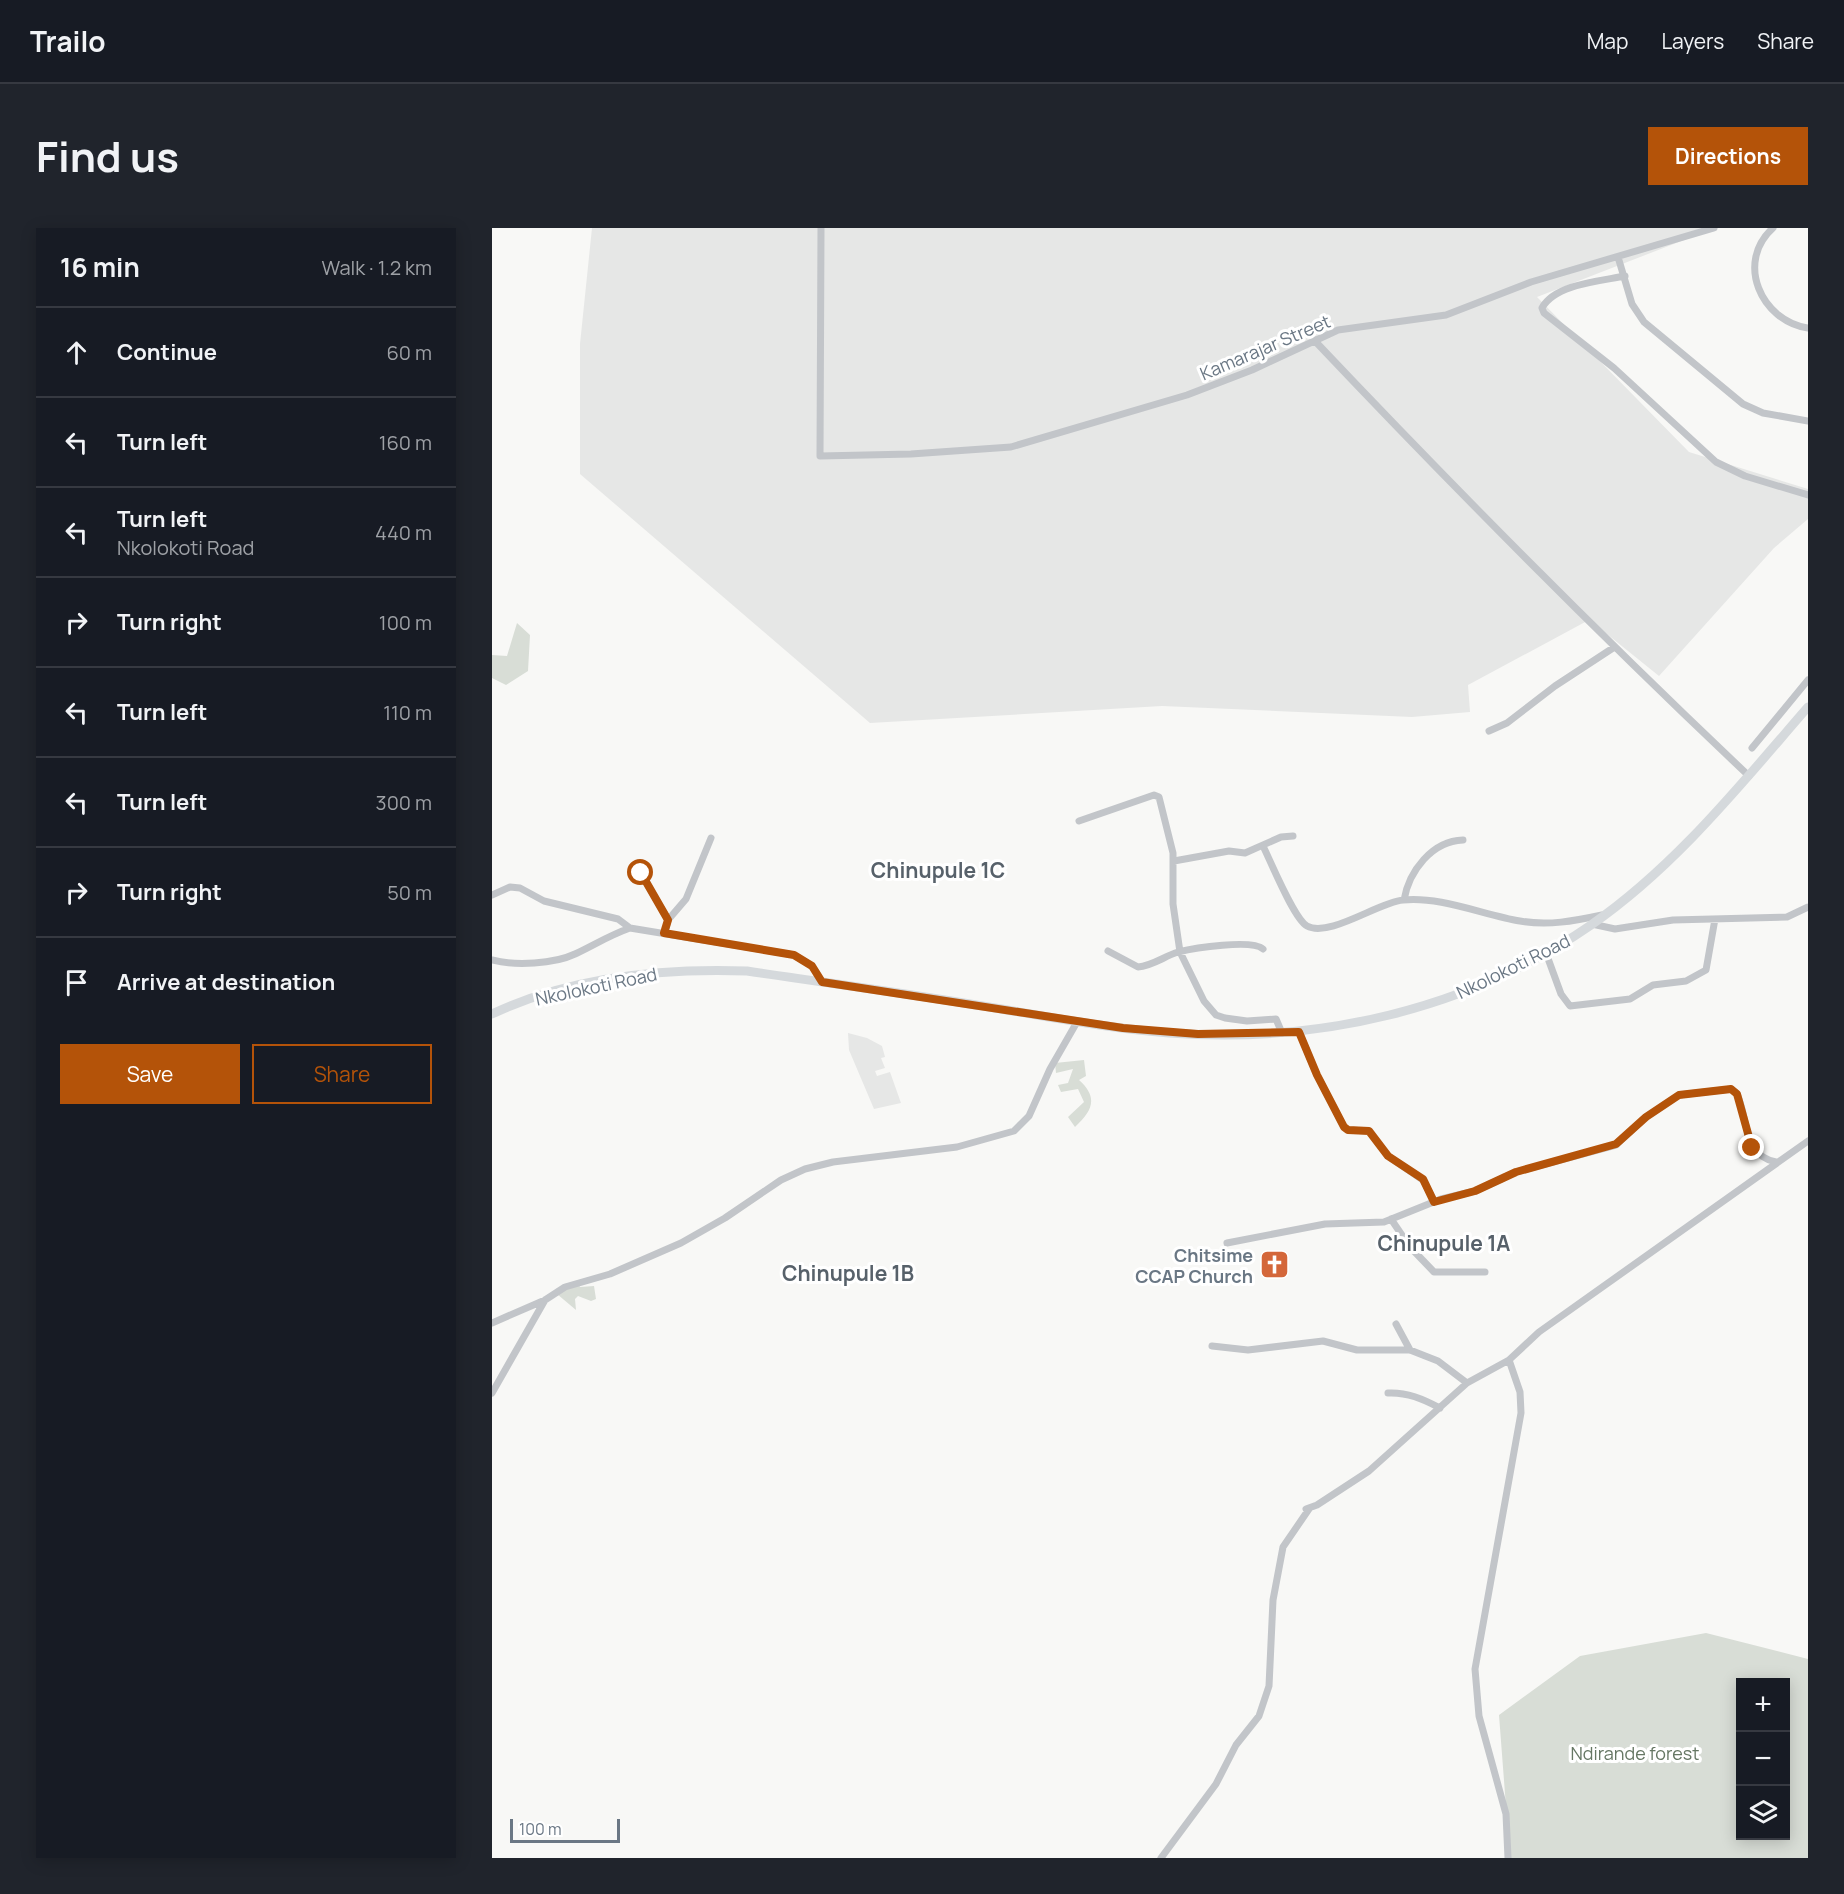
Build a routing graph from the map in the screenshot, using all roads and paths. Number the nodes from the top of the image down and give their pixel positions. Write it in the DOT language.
graph roads {
  1 [pos="821,228"];
  2 [pos="1714,228"];
  3 [pos="1773,228"];
  4 [pos="1618,257"];
  5 [pos="1625,276"];
  6 [pos="1808,328"];
  7 [pos="1314,340"];
  8 [pos="1808,421"];
  9 [pos="1808,495"];
  10 [pos="1613,648"];
  11 [pos="1808,680"];
  12 [pos="1808,707"];
  13 [pos="1489,731"];
  14 [pos="1752,748"];
  15 [pos="1749,776"];
  16 [pos="1079,821"];
  17 [pos="1293,836"];
  18 [pos="711,838"];
  19 [pos="1463,840"];
  20 [pos="1263,846"];
  21 [pos="1174,861"];
  22 [pos="641,873"];
  23 [pos="492,895"];
  24 [pos="1404,900"];
  25 [pos="1808,907"];
  26 [pos="1604,915"];
  27 [pos="1715,919"];
  28 [pos="668,920"];
  29 [pos="1592,924"];
  30 [pos="630,928"];
  31 [pos="664,933"];
  32 [pos="1263,949"];
  33 [pos="1108,951"];
  34 [pos="1180,952"];
  35 [pos="1546,952"];
  36 [pos="492,960"];
  37 [pos="822,982"];
  38 [pos="492,1014"];
  39 [pos="1077,1022"];
  40 [pos="1299,1032"];
  41 [pos="1282,1033"];
  42 [pos="1808,1141"];
  43 [pos="1776,1162"];
  44 [pos="1434,1202"];
  45 [pos="1391,1219"];
  46 [pos="1227,1243"];
  47 [pos="1485,1272"];
  48 [pos="545,1300"];
  49 [pos="492,1323"];
  50 [pos="1396,1324"];
  51 [pos="1212,1346"];
  52 [pos="1410,1350"];
  53 [pos="1509,1360"];
  54 [pos="1467,1383"];
  55 [pos="492,1393"];
  56 [pos="1388,1393"];
  57 [pos="1440,1408"];
  58 [pos="1161,1858"];
  59 [pos="1508,1858"];
  1 -- 7 [label="street, Kamarajar Street"];
  2 -- 4 [label="street, Kamarajar Street"];
  3 -- 6 [label="street"];
  4 -- 5 [label="street"];
  4 -- 7 [label="street, Kamarajar Street"];
  5 -- 8 [label="street"];
  5 -- 9 [label="street"];
  7 -- 10 [label="street"];
  10 -- 13 [label="street"];
  10 -- 15 [label="street"];
  11 -- 14 [label="street"];
  12 -- 15 [label="main road, Nkolokoti Road"];
  15 -- 26 [label="main road, Nkolokoti Road"];
  16 -- 21 [label="street"];
  17 -- 20 [label="street"];
  18 -- 28 [label="street"];
  19 -- 24 [label="street"];
  20 -- 21 [label="street"];
  20 -- 24 [label="street"];
  21 -- 34 [label="street"];
  22 -- 28 [label="street"];
  23 -- 30 [label="street"];
  24 -- 26 [label="street"];
  25 -- 27 [label="street"];
  26 -- 29 [label="main road, Nkolokoti Road"];
  27 -- 29 [label="street"];
  27 -- 35 [label="street"];
  28 -- 31 [label="street"];
  29 -- 35 [label="main road, Nkolokoti Road"];
  30 -- 31 [label="street"];
  30 -- 36 [label="street"];
  31 -- 37 [label="street"];
  32 -- 34 [label="street"];
  33 -- 34 [label="street"];
  34 -- 41 [label="street"];
  35 -- 40 [label="main road, Nkolokoti Road"];
  37 -- 38 [label="main road, Nkolokoti Road"];
  37 -- 39 [label="main road, Nkolokoti Road"];
  39 -- 41 [label="main road, Nkolokoti Road"];
  39 -- 48 [label="street"];
  40 -- 41 [label="main road, Nkolokoti Road"];
  40 -- 44 [label="street"];
  42 -- 43 [label="street"];
  43 -- 44 [label="street"];
  43 -- 53 [label="street"];
  44 -- 45 [label="street"];
  45 -- 46 [label="street"];
  45 -- 47 [label="street"];
  48 -- 49 [label="street"];
  48 -- 55 [label="street"];
  50 -- 52 [label="street"];
  51 -- 52 [label="street"];
  52 -- 54 [label="street"];
  53 -- 54 [label="street"];
  53 -- 59 [label="street"];
  54 -- 57 [label="street"];
  56 -- 57 [label="street"];
  57 -- 58 [label="street"];
}
